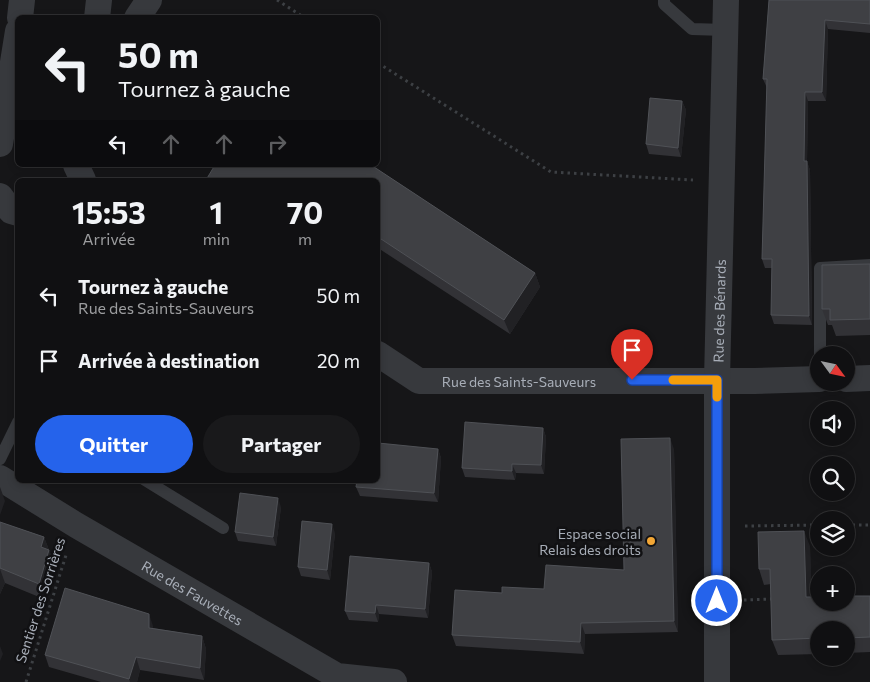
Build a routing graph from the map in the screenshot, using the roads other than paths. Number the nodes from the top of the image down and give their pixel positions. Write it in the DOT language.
graph roads {
  1 [pos="22,0"];
  2 [pos="100,0"];
  3 [pos="149,0"];
  4 [pos="664,0"];
  5 [pos="726,0"];
  6 [pos="20,15"];
  7 [pos="98,15"];
  8 [pos="139,15"];
  9 [pos="725,30"];
  10 [pos="15,50"];
  11 [pos="0,144"];
  12 [pos="0,196"];
  13 [pos="15,212"];
  14 [pos="870,265"];
  15 [pos="820,346"];
  16 [pos="380,355"];
  17 [pos="855,378"];
  18 [pos="870,378"];
  19 [pos="810,379"];
  20 [pos="717,380"];
  21 [pos="15,428"];
  22 [pos="0,459"];
  23 [pos="0,478"];
  24 [pos="150,483"];
  25 [pos="224,528"];
  26 [pos="394,682"];
  27 [pos="717,682"];
  1 -- 6 [label="street"];
  2 -- 7 [label="street"];
  3 -- 8 [label="street"];
  4 -- 9 [label="lane"];
  5 -- 9 [label="street, Rue des Bénards"];
  9 -- 20 [label="street, Rue des Bénards"];
  10 -- 11 [label="street"];
  12 -- 13 [label="street"];
  14 -- 15 [label="lane"];
  16 -- 20 [label="street, Rue des Saints-Sauveurs"];
  17 -- 18 [label="street"];
  19 -- 20 [label="street, Rue des Saints-Sauveurs"];
  20 -- 27 [label="street, Rue des Bénards"];
  21 -- 22 [label="lane"];
  23 -- 26 [label="street, Rue des Fauvettes"];
  24 -- 25 [label="lane"];
}
